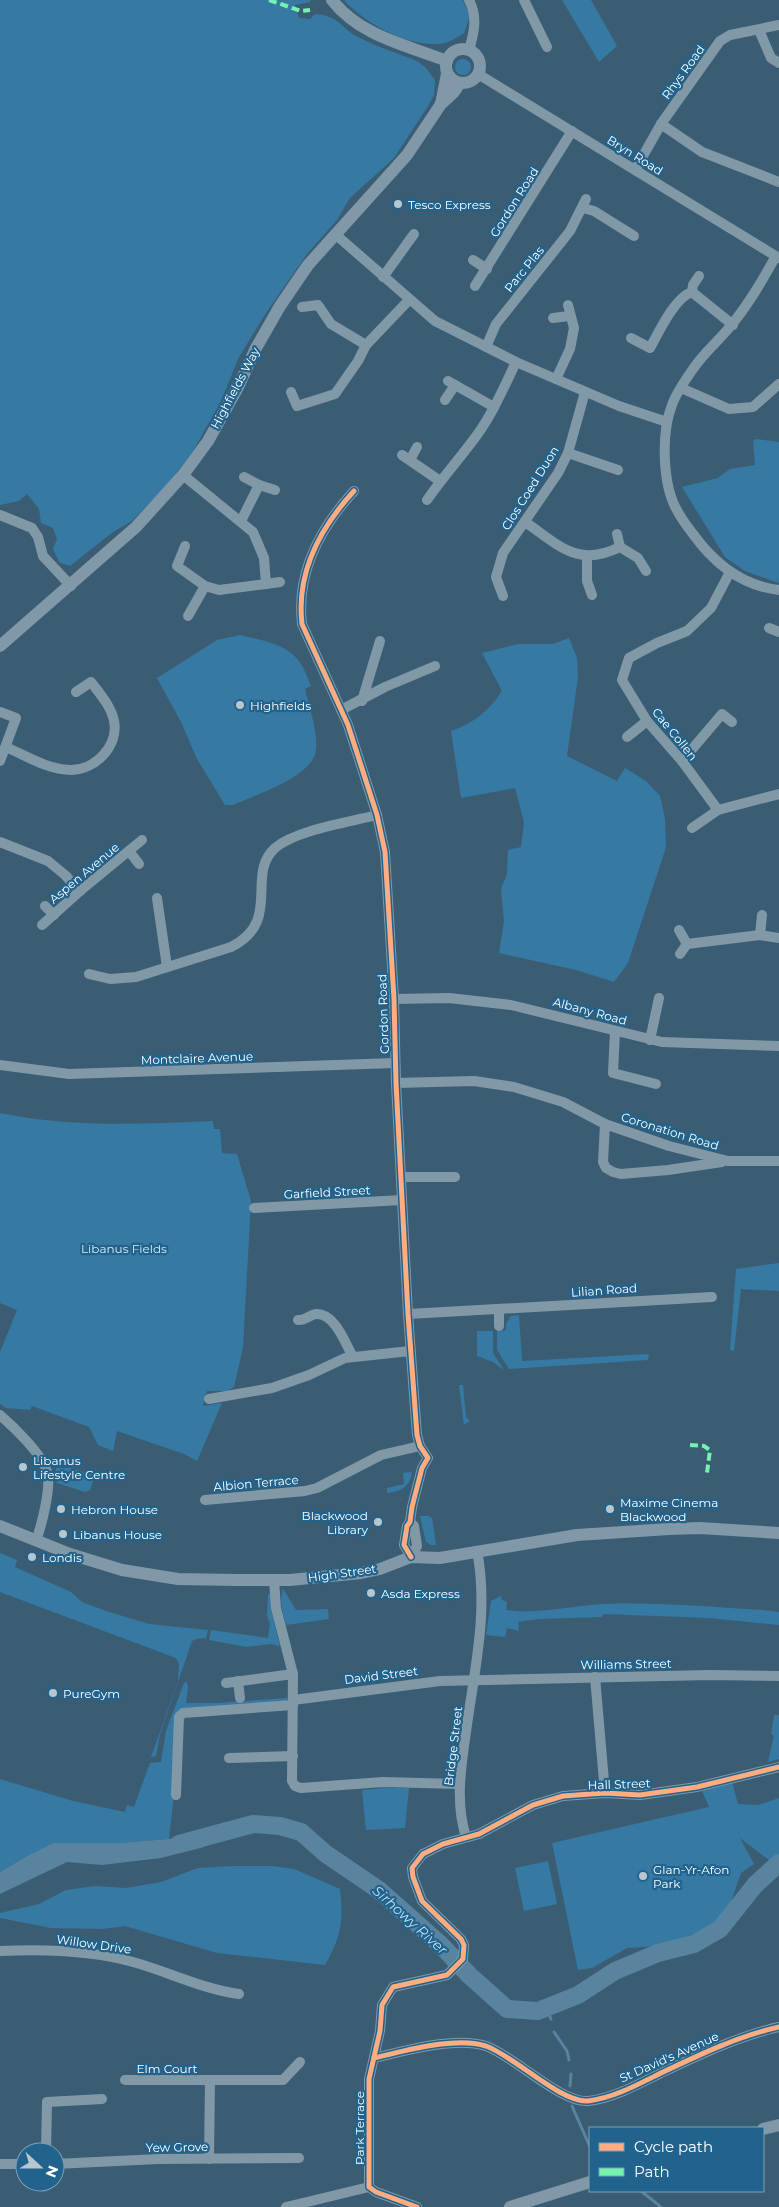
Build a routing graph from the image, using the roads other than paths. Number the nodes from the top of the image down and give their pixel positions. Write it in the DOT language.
graph roads {
  1 [pos="332,0"];
  2 [pos="469,0"];
  3 [pos="524,0"];
  4 [pos="779,26"];
  5 [pos="759,30"];
  6 [pos="547,47"];
  7 [pos="468,50"];
  8 [pos="779,63"];
  9 [pos="447,67"];
  10 [pos="478,74"];
  11 [pos="460,83"];
  12 [pos="441,104"];
  13 [pos="660,124"];
  14 [pos="572,131"];
  15 [pos="635,170"];
  16 [pos="779,182"];
  17 [pos="335,234"];
  18 [pos="414,234"];
  19 [pos="634,236"];
  20 [pos="778,257"];
  21 [pos="473,260"];
  22 [pos="487,269"];
  23 [pos="699,276"];
  24 [pos="383,277"];
  25 [pos="475,286"];
  26 [pos="692,292"];
  27 [pos="409,300"];
  28 [pos="302,307"];
  29 [pos="552,318"];
  30 [pos="732,325"];
  31 [pos="630,338"];
  32 [pos="366,345"];
  33 [pos="486,347"];
  34 [pos="516,362"];
  35 [pos="556,379"];
  36 [pos="779,384"];
  37 [pos="681,388"];
  38 [pos="291,392"];
  39 [pos="585,392"];
  40 [pos="445,400"];
  41 [pos="494,408"];
  42 [pos="667,422"];
  43 [pos="418,447"];
  44 [pos="568,453"];
  45 [pos="618,470"];
  46 [pos="183,475"];
  47 [pos="244,477"];
  48 [pos="440,480"];
  49 [pos="259,485"];
  50 [pos="275,490"];
  51 [pos="354,492"];
  52 [pos="428,500"];
  53 [pos="0,515"];
  54 [pos="241,521"];
  55 [pos="525,522"];
  56 [pos="617,534"];
  57 [pos="185,546"];
  58 [pos="620,547"];
  59 [pos="587,556"];
  60 [pos="646,572"];
  61 [pos="730,572"];
  62 [pos="280,582"];
  63 [pos="266,584"];
  64 [pos="71,586"];
  65 [pos="205,586"];
  66 [pos="779,590"];
  67 [pos="592,595"];
  68 [pos="503,596"];
  69 [pos="188,616"];
  70 [pos="769,628"];
  71 [pos="779,632"];
  72 [pos="380,641"];
  73 [pos="0,646"];
  74 [pos="435,666"];
  75 [pos="87,671"];
  76 [pos="91,682"];
  77 [pos="76,692"];
  78 [pos="362,701"];
  79 [pos="342,710"];
  80 [pos="0,712"];
  81 [pos="647,721"];
  82 [pos="732,722"];
  83 [pos="627,738"];
  84 [pos="6,748"];
  85 [pos="682,761"];
  86 [pos="0,762"];
  87 [pos="779,795"];
  88 [pos="718,810"];
  89 [pos="377,815"];
  90 [pos="692,828"];
  91 [pos="142,840"];
  92 [pos="0,842"];
  93 [pos="129,851"];
  94 [pos="139,864"];
  95 [pos="80,891"];
  96 [pos="157,898"];
  97 [pos="45,906"];
  98 [pos="54,915"];
  99 [pos="762,915"];
  100 [pos="42,925"];
  101 [pos="679,930"];
  102 [pos="760,935"];
  103 [pos="779,938"];
  104 [pos="687,944"];
  105 [pos="680,954"];
  106 [pos="167,967"];
  107 [pos="89,974"];
  108 [pos="659,998"];
  109 [pos="394,999"];
  110 [pos="614,1031"];
  111 [pos="650,1040"];
  112 [pos="779,1046"];
  113 [pos="395,1063"];
  114 [pos="0,1065"];
  115 [pos="396,1083"];
  116 [pos="656,1084"];
  117 [pos="605,1124"];
  118 [pos="728,1161"];
  119 [pos="779,1161"];
  120 [pos="455,1176"];
  121 [pos="400,1177"];
  122 [pos="402,1200"];
  123 [pos="254,1208"];
  124 [pos="712,1297"];
  125 [pos="499,1310"];
  126 [pos="408,1314"];
  127 [pos="298,1320"];
  128 [pos="499,1326"];
  129 [pos="410,1351"];
  130 [pos="353,1357"];
  131 [pos="209,1399"];
  132 [pos="0,1415"];
  133 [pos="420,1446"];
  134 [pos="205,1500"];
  135 [pos="0,1526"];
  136 [pos="779,1533"];
  137 [pos="36,1541"];
  138 [pos="477,1551"];
  139 [pos="411,1557"];
  140 [pos="274,1580"];
  141 [pos="293,1674"];
  142 [pos="779,1676"];
  143 [pos="595,1678"];
  144 [pos="238,1681"];
  145 [pos="474,1681"];
  146 [pos="226,1683"];
  147 [pos="240,1698"];
  148 [pos="293,1702"];
  149 [pos="293,1756"];
  150 [pos="229,1758"];
  151 [pos="779,1767"];
  152 [pos="459,1784"];
  153 [pos="605,1794"];
  154 [pos="176,1795"];
  155 [pos="466,1837"];
  156 [pos="0,1951"];
  157 [pos="239,1994"];
  158 [pos="779,2027"];
  159 [pos="374,2058"];
  160 [pos="300,2062"];
  161 [pos="125,2080"];
  162 [pos="210,2080"];
  163 [pos="102,2099"];
  164 [pos="779,2125"];
  165 [pos="764,2129"];
  166 [pos="46,2142"];
  167 [pos="299,2158"];
  168 [pos="209,2159"];
  169 [pos="0,2164"];
  170 [pos="15,2164"];
  171 [pos="65,2164"];
  172 [pos="589,2182"];
  173 [pos="369,2187"];
  174 [pos="286,2207"];
  175 [pos="417,2207"];
  176 [pos="510,2207"];
  1 -- 9 [label="main road"];
  2 -- 7 [label="street"];
  3 -- 6 [label="street"];
  4 -- 5 [label="street, Rhys Road"];
  5 -- 8 [label="street"];
  5 -- 13 [label="street, Rhys Road"];
  7 -- 9 [label="main road"];
  7 -- 10 [label="main road"];
  9 -- 11 [label="main road"];
  9 -- 12 [label="main road"];
  10 -- 11 [label="main road"];
  10 -- 14 [label="street, Bryn Road"];
  11 -- 12 [label="main road"];
  12 -- 17 [label="main road, Highfields Way"];
  13 -- 15 [label="street, Rhys Road"];
  13 -- 16 [label="street"];
  14 -- 15 [label="street, Bryn Road"];
  14 -- 22 [label="street, Gordon Road"];
  15 -- 20 [label="street, Bryn Road"];
  17 -- 24 [label="street"];
  17 -- 46 [label="main road, Highfields Way"];
  18 -- 24 [label="street"];
  19 -- 33 [label="street, Parc Plas"];
  20 -- 30 [label="street"];
  21 -- 22 [label="street"];
  22 -- 25 [label="street, Gordon Road"];
  23 -- 26 [label="street"];
  24 -- 27 [label="street"];
  26 -- 30 [label="street"];
  26 -- 31 [label="street"];
  27 -- 32 [label="street"];
  27 -- 33 [label="street"];
  28 -- 32 [label="street"];
  29 -- 35 [label="street"];
  30 -- 37 [label="street"];
  32 -- 38 [label="street"];
  33 -- 34 [label="street"];
  34 -- 35 [label="street"];
  34 -- 41 [label="street"];
  35 -- 39 [label="street"];
  36 -- 37 [label="street"];
  37 -- 42 [label="street"];
  39 -- 42 [label="street"];
  39 -- 44 [label="street, Clos Coed Duon"];
  40 -- 41 [label="street"];
  41 -- 48 [label="street"];
  42 -- 61 [label="street"];
  43 -- 48 [label="street"];
  44 -- 45 [label="street"];
  44 -- 55 [label="street, Clos Coed Duon"];
  46 -- 54 [label="street"];
  46 -- 64 [label="main road, Highfields Way"];
  47 -- 49 [label="street"];
  48 -- 52 [label="street"];
  49 -- 50 [label="street"];
  49 -- 54 [label="street"];
  51 -- 79 [label="street, Gordon Road"];
  53 -- 64 [label="street"];
  54 -- 63 [label="street"];
  55 -- 59 [label="street"];
  55 -- 68 [label="street, Clos Coed Duon"];
  56 -- 58 [label="street"];
  57 -- 65 [label="street"];
  58 -- 59 [label="street"];
  58 -- 60 [label="street"];
  59 -- 67 [label="street"];
  61 -- 66 [label="street"];
  61 -- 81 [label="street, Cae Collen"];
  62 -- 63 [label="street"];
  63 -- 65 [label="street"];
  64 -- 73 [label="main road, Highfields Way"];
  65 -- 69 [label="street"];
  70 -- 71 [label="street"];
  72 -- 78 [label="street"];
  74 -- 78 [label="street"];
  75 -- 76 [label="street"];
  76 -- 77 [label="street"];
  76 -- 84 [label="street"];
  78 -- 79 [label="street"];
  79 -- 89 [label="street, Gordon Road"];
  80 -- 84 [label="street"];
  81 -- 83 [label="street"];
  81 -- 85 [label="street, Cae Collen"];
  82 -- 85 [label="street"];
  84 -- 86 [label="street"];
  85 -- 88 [label="street, Cae Collen"];
  87 -- 88 [label="street"];
  88 -- 90 [label="street"];
  89 -- 106 [label="street"];
  89 -- 109 [label="street, Gordon Road"];
  91 -- 93 [label="street, Aspen Avenue"];
  92 -- 95 [label="street"];
  93 -- 94 [label="street"];
  93 -- 95 [label="street, Aspen Avenue"];
  95 -- 98 [label="street, Aspen Avenue"];
  96 -- 106 [label="street"];
  97 -- 98 [label="street"];
  98 -- 100 [label="street, Aspen Avenue"];
  99 -- 102 [label="street"];
  101 -- 104 [label="street"];
  102 -- 103 [label="street"];
  102 -- 104 [label="street"];
  104 -- 105 [label="street"];
  106 -- 107 [label="street"];
  108 -- 111 [label="street"];
  109 -- 110 [label="street, Albany Road"];
  109 -- 113 [label="street, Gordon Road"];
  110 -- 111 [label="street, Albany Road"];
  110 -- 116 [label="street"];
  111 -- 112 [label="street, Albany Road"];
  113 -- 114 [label="street, Montclaire Avenue"];
  113 -- 115 [label="street, Gordon Road"];
  115 -- 117 [label="street, Coronation Road"];
  115 -- 121 [label="street, Gordon Road"];
  117 -- 118 [label="street, Coronation Road"];
  117 -- 118 [label="street, Coronation Road"];
  118 -- 119 [label="street, Coronation Road"];
  120 -- 121 [label="street"];
  121 -- 122 [label="street, Gordon Road"];
  122 -- 123 [label="street, Garfield Street"];
  122 -- 126 [label="street, Gordon Road"];
  124 -- 125 [label="street, Lilian Road"];
  125 -- 126 [label="street, Lilian Road"];
  125 -- 128 [label="street"];
  126 -- 129 [label="street, Gordon Road"];
  127 -- 130 [label="street"];
  129 -- 130 [label="street"];
  129 -- 133 [label="street, Gordon Road"];
  130 -- 131 [label="street"];
  132 -- 137 [label="street"];
  133 -- 134 [label="street, Albion Terrace"];
  133 -- 139 [label="street, Gordon Road"];
  135 -- 137 [label="main road, High Street"];
  136 -- 138 [label="main road, High Street"];
  137 -- 140 [label="main road, High Street"];
  138 -- 139 [label="main road, High Street"];
  138 -- 145 [label="street, Bridge Street"];
  139 -- 140 [label="main road, High Street"];
  140 -- 141 [label="street"];
  141 -- 144 [label="street"];
  141 -- 148 [label="street"];
  142 -- 143 [label="street, Williams Street"];
  143 -- 145 [label="street, Williams Street"];
  143 -- 153 [label="street"];
  144 -- 146 [label="street"];
  144 -- 147 [label="street"];
  145 -- 148 [label="street, David Street"];
  145 -- 152 [label="street, Bridge Street"];
  148 -- 149 [label="street"];
  148 -- 154 [label="street, David Street"];
  149 -- 150 [label="street"];
  149 -- 152 [label="street"];
  151 -- 153 [label="street, Hall Street"];
  152 -- 155 [label="street, Bridge Street"];
  153 -- 155 [label="street, Hall Street"];
  155 -- 159 [label="street, Park Terrace"];
  156 -- 157 [label="street, Willow Drive"];
  158 -- 159 [label="street, St David's Avenue"];
  159 -- 173 [label="street, Park Terrace"];
  160 -- 162 [label="street, Elm Court"];
  161 -- 162 [label="street, Elm Court"];
  162 -- 168 [label="street, Elm Court"];
  163 -- 166 [label="street"];
  164 -- 165 [label="main road"];
  167 -- 168 [label="street, Yew Grove"];
  168 -- 171 [label="street, Yew Grove"];
  169 -- 170 [label="street"];
  172 -- 176 [label="main road"];
  173 -- 174 [label="street"];
  173 -- 175 [label="street"];
}
